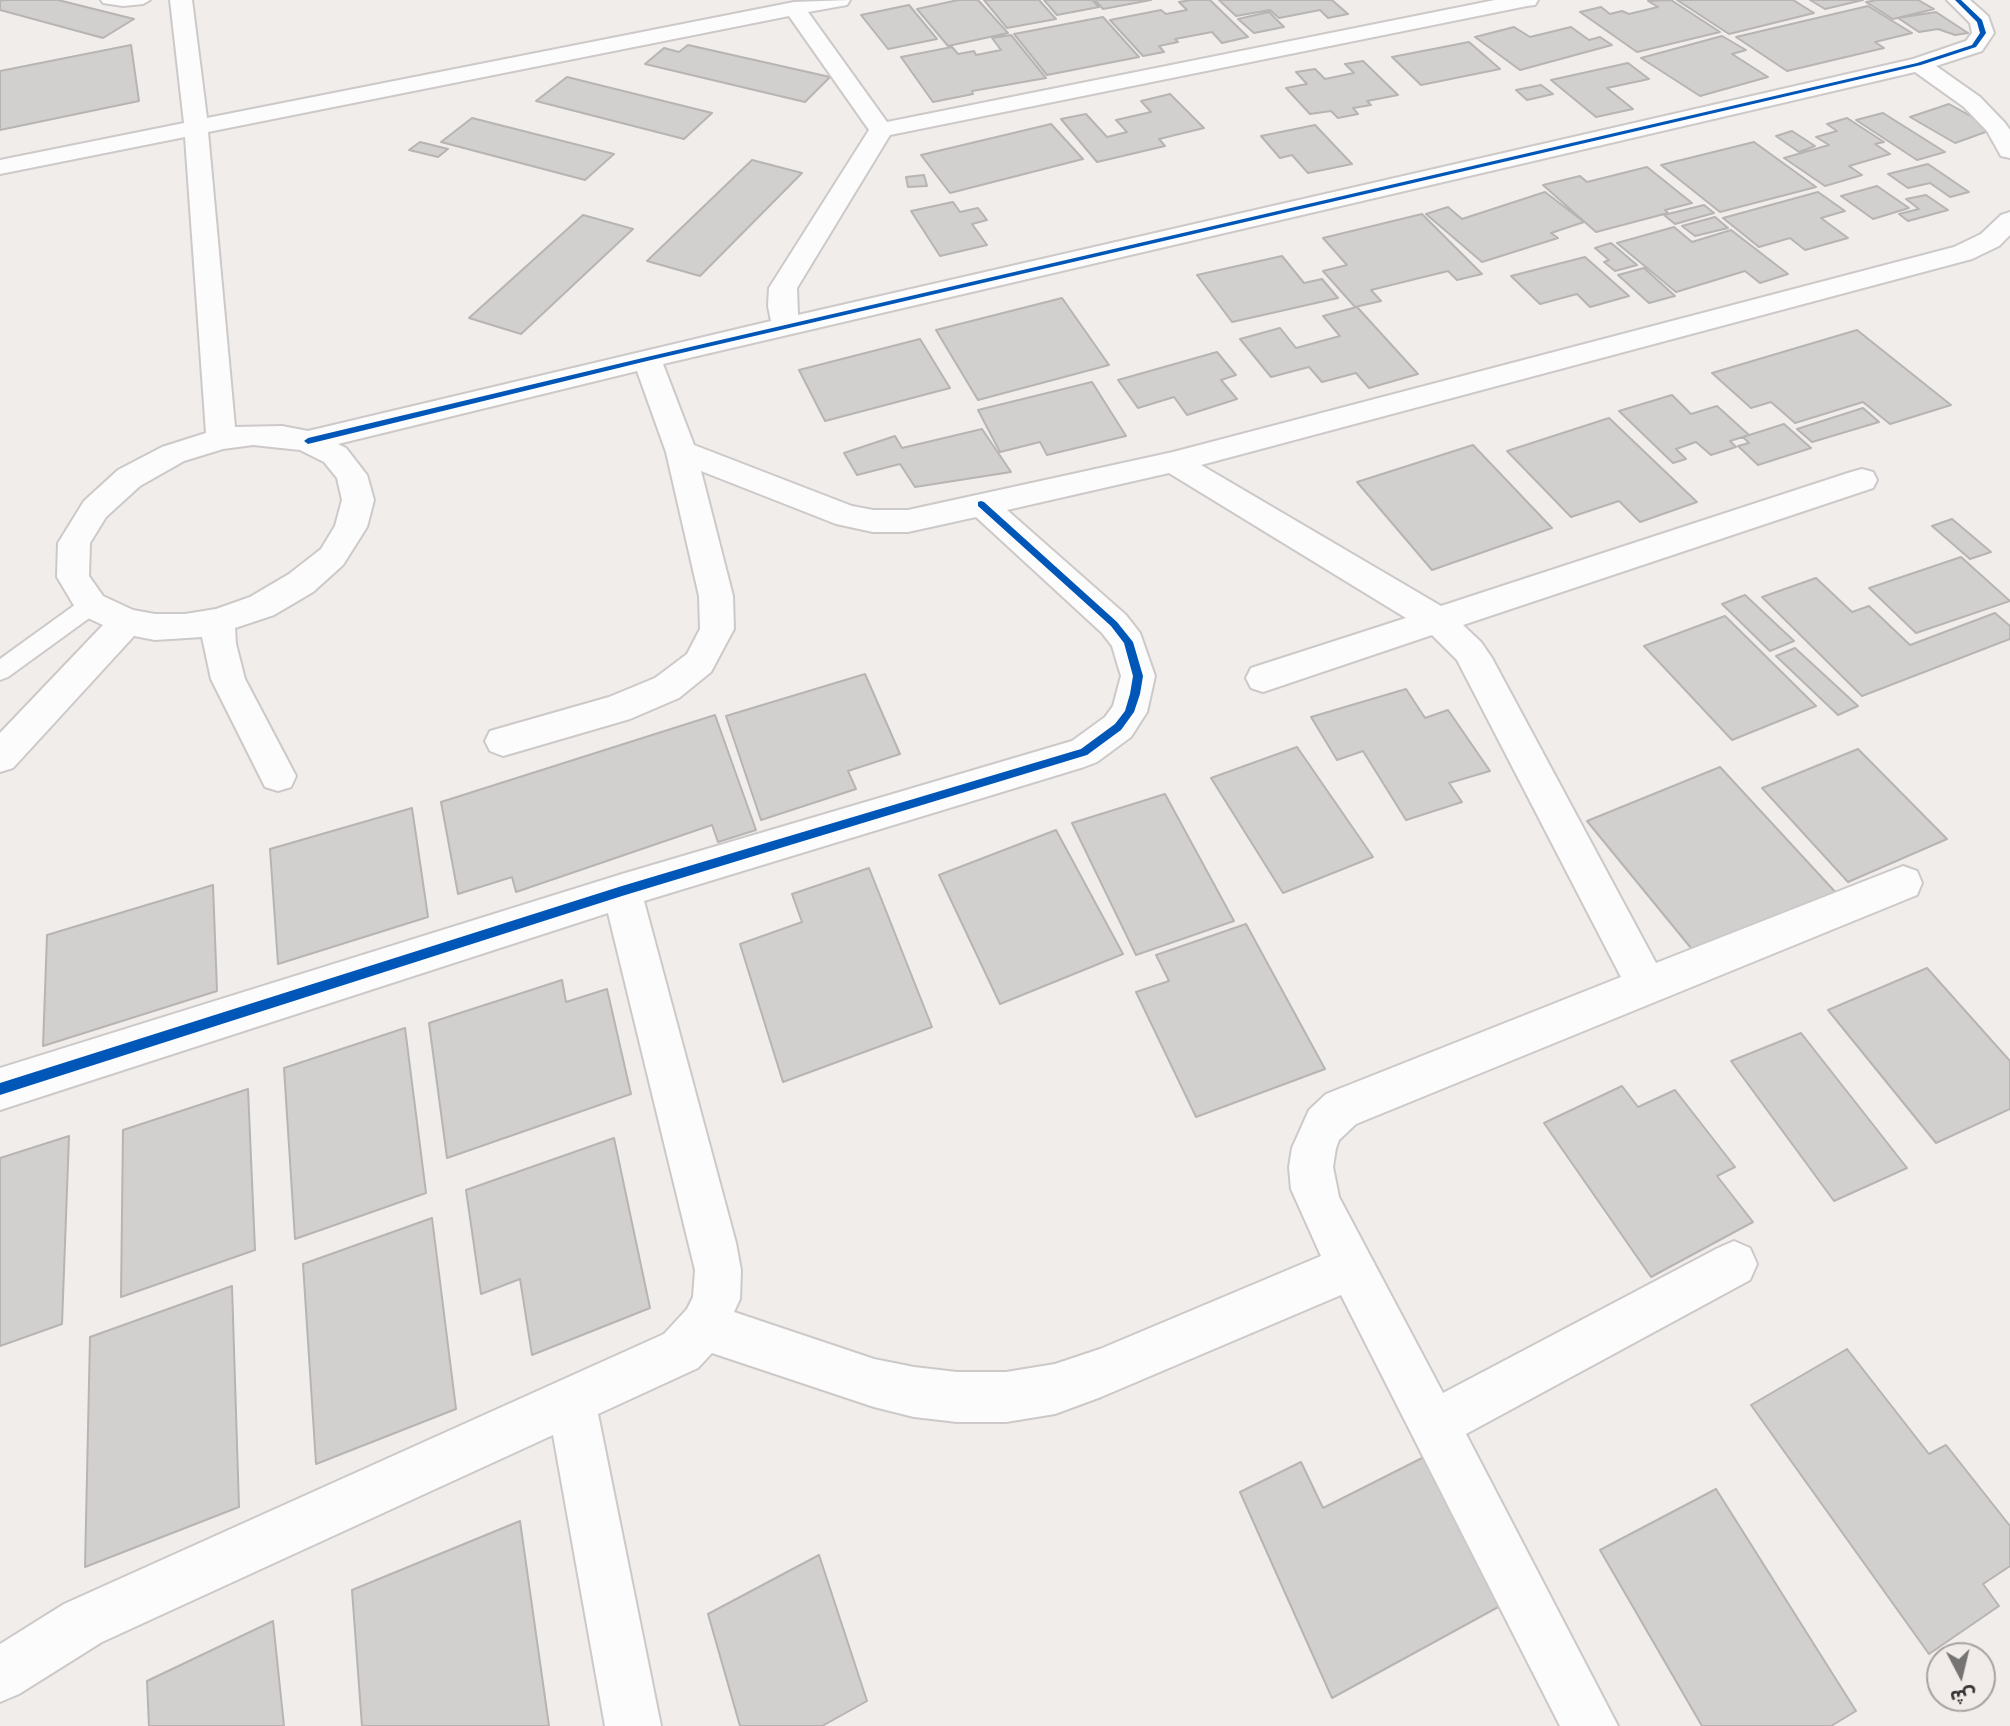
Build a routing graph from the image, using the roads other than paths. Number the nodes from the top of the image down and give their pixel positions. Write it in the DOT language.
graph roads {
  1 [pos="108,0"];
  2 [pos="143,0"];
  3 [pos="181,0"];
  4 [pos="839,0"];
  5 [pos="1527,0"];
  6 [pos="1958,0"];
  7 [pos="794,8"];
  8 [pos="1919,64"];
  9 [pos="196,126"];
  10 [pos="881,130"];
  11 [pos="2010,151"];
  12 [pos="0,167"];
  13 [pos="2010,220"];
  14 [pos="786,326"];
  15 [pos="647,359"];
  16 [pos="221,439"];
  17 [pos="308,442"];
  18 [pos="681,452"];
  19 [pos="1172,462"];
  20 [pos="1862,480"];
  21 [pos="981,504"];
  22 [pos="91,604"];
  23 [pos="1437,620"];
  24 [pos="218,621"];
  25 [pos="127,622"];
  26 [pos="0,671"];
  27 [pos="1263,678"];
  28 [pos="503,741"];
  29 [pos="0,757"];
  30 [pos="278,776"];
  31 [pos="1903,883"];
  32 [pos="622,891"];
  33 [pos="1646,985"];
  34 [pos="0,1089"];
  35 [pos="1734,1264"];
  36 [pos="1351,1267"];
  37 [pos="704,1326"];
  38 [pos="571,1400"];
  39 [pos="1433,1424"];
  40 [pos="0,1675"];
  41 [pos="633,1726"];
  42 [pos="1590,1726"];
  1 -- 2 [label="lane"];
  3 -- 9 [label="street"];
  4 -- 7 [label="street"];
  5 -- 10 [label="street"];
  6 -- 8 [label="street"];
  7 -- 9 [label="street"];
  7 -- 10 [label="street"];
  8 -- 11 [label="street"];
  8 -- 14 [label="street"];
  9 -- 12 [label="street"];
  9 -- 16 [label="street"];
  10 -- 14 [label="street"];
  13 -- 19 [label="street"];
  14 -- 15 [label="street"];
  15 -- 17 [label="street"];
  15 -- 18 [label="street"];
  16 -- 17 [label="street"];
  16 -- 22 [label="street"];
  17 -- 24 [label="street"];
  18 -- 21 [label="street"];
  18 -- 28 [label="street"];
  19 -- 21 [label="street"];
  19 -- 23 [label="street"];
  20 -- 23 [label="street"];
  21 -- 32 [label="street"];
  22 -- 25 [label="street"];
  22 -- 26 [label="lane"];
  23 -- 27 [label="street"];
  23 -- 33 [label="street"];
  24 -- 25 [label="street"];
  24 -- 30 [label="street"];
  25 -- 29 [label="street"];
  31 -- 33 [label="street"];
  32 -- 34 [label="street"];
  32 -- 37 [label="street"];
  33 -- 36 [label="street"];
  35 -- 39 [label="street"];
  36 -- 37 [label="street"];
  36 -- 39 [label="street"];
  37 -- 38 [label="street"];
  38 -- 40 [label="street"];
  38 -- 41 [label="street"];
  39 -- 42 [label="street"];
}
